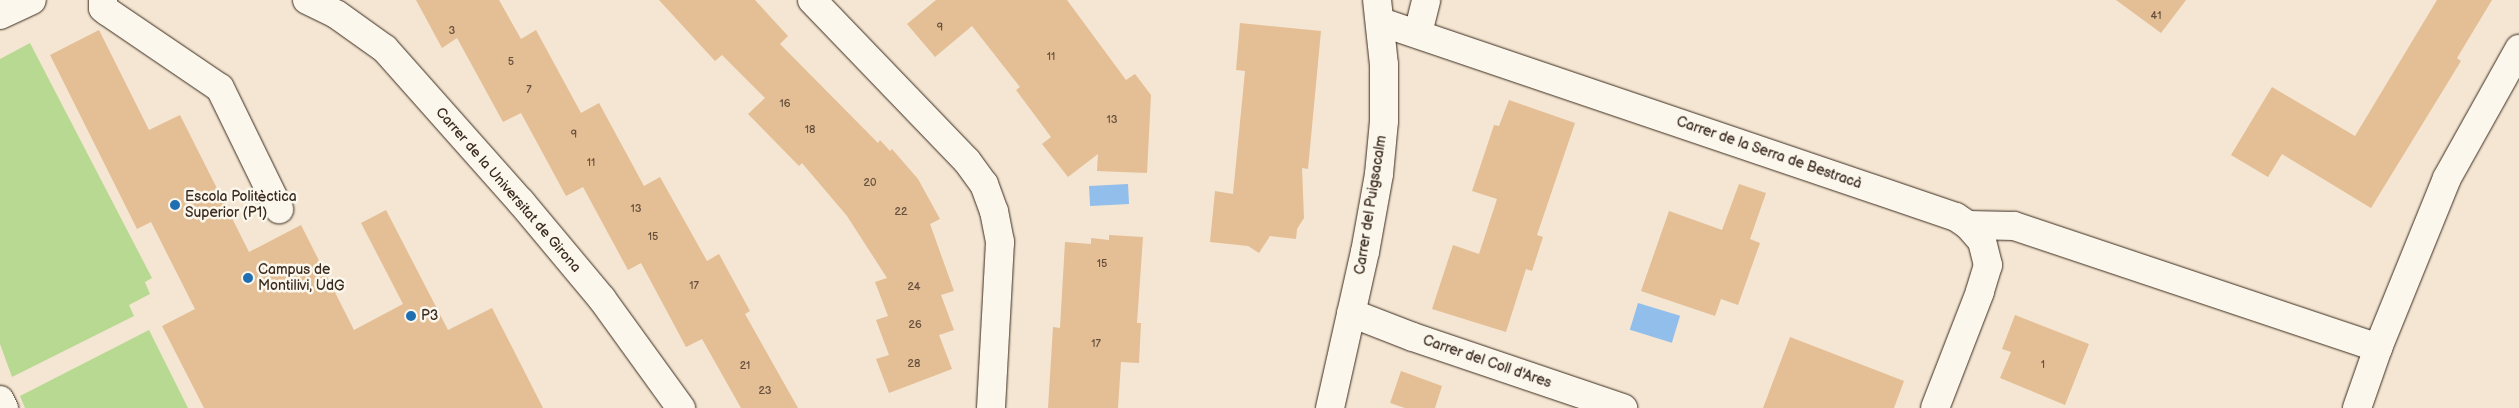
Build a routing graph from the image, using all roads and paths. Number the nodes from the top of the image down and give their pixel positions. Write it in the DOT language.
graph roads {
  1 [pos="32,0"];
  2 [pos="103,0"];
  3 [pos="307,0"];
  4 [pos="812,0"];
  5 [pos="1426,0"];
  6 [pos="336,7"];
  7 [pos="1379,11"];
  8 [pos="0,15"];
  9 [pos="1418,33"];
  10 [pos="2519,49"];
  11 [pos="279,209"];
  12 [pos="1968,225"];
  13 [pos="1352,313"];
  14 [pos="2378,348"];
  15 [pos="0,400"];
  16 [pos="4,408"];
  17 [pos="681,408"];
  18 [pos="991,408"];
  19 [pos="1330,408"];
  20 [pos="1623,408"];
  21 [pos="1935,408"];
  22 [pos="2357,408"];
  1 -- 8 [label="street"];
  2 -- 11 [label="street"];
  3 -- 6 [label="street, Carrer de la Universitat de Girona"];
  4 -- 18 [label="street"];
  5 -- 9 [label="street"];
  6 -- 17 [label="street, Carrer de la Universitat de Girona"];
  7 -- 9 [label="street, Carrer de la Serra de Bestracà"];
  7 -- 13 [label="street, Carrer del Puigsacalm"];
  9 -- 12 [label="street, Carrer de la Serra de Bestracà"];
  10 -- 14 [label="street"];
  12 -- 14 [label="street"];
  12 -- 21 [label="street, Carrer de la Serra de Bestracà"];
  13 -- 19 [label="street, Carrer del Puigsacalm"];
  13 -- 20 [label="street, Carrer del Coll d'Ares"];
  14 -- 22 [label="street"];
  15 -- 16 [label="street"];
}
